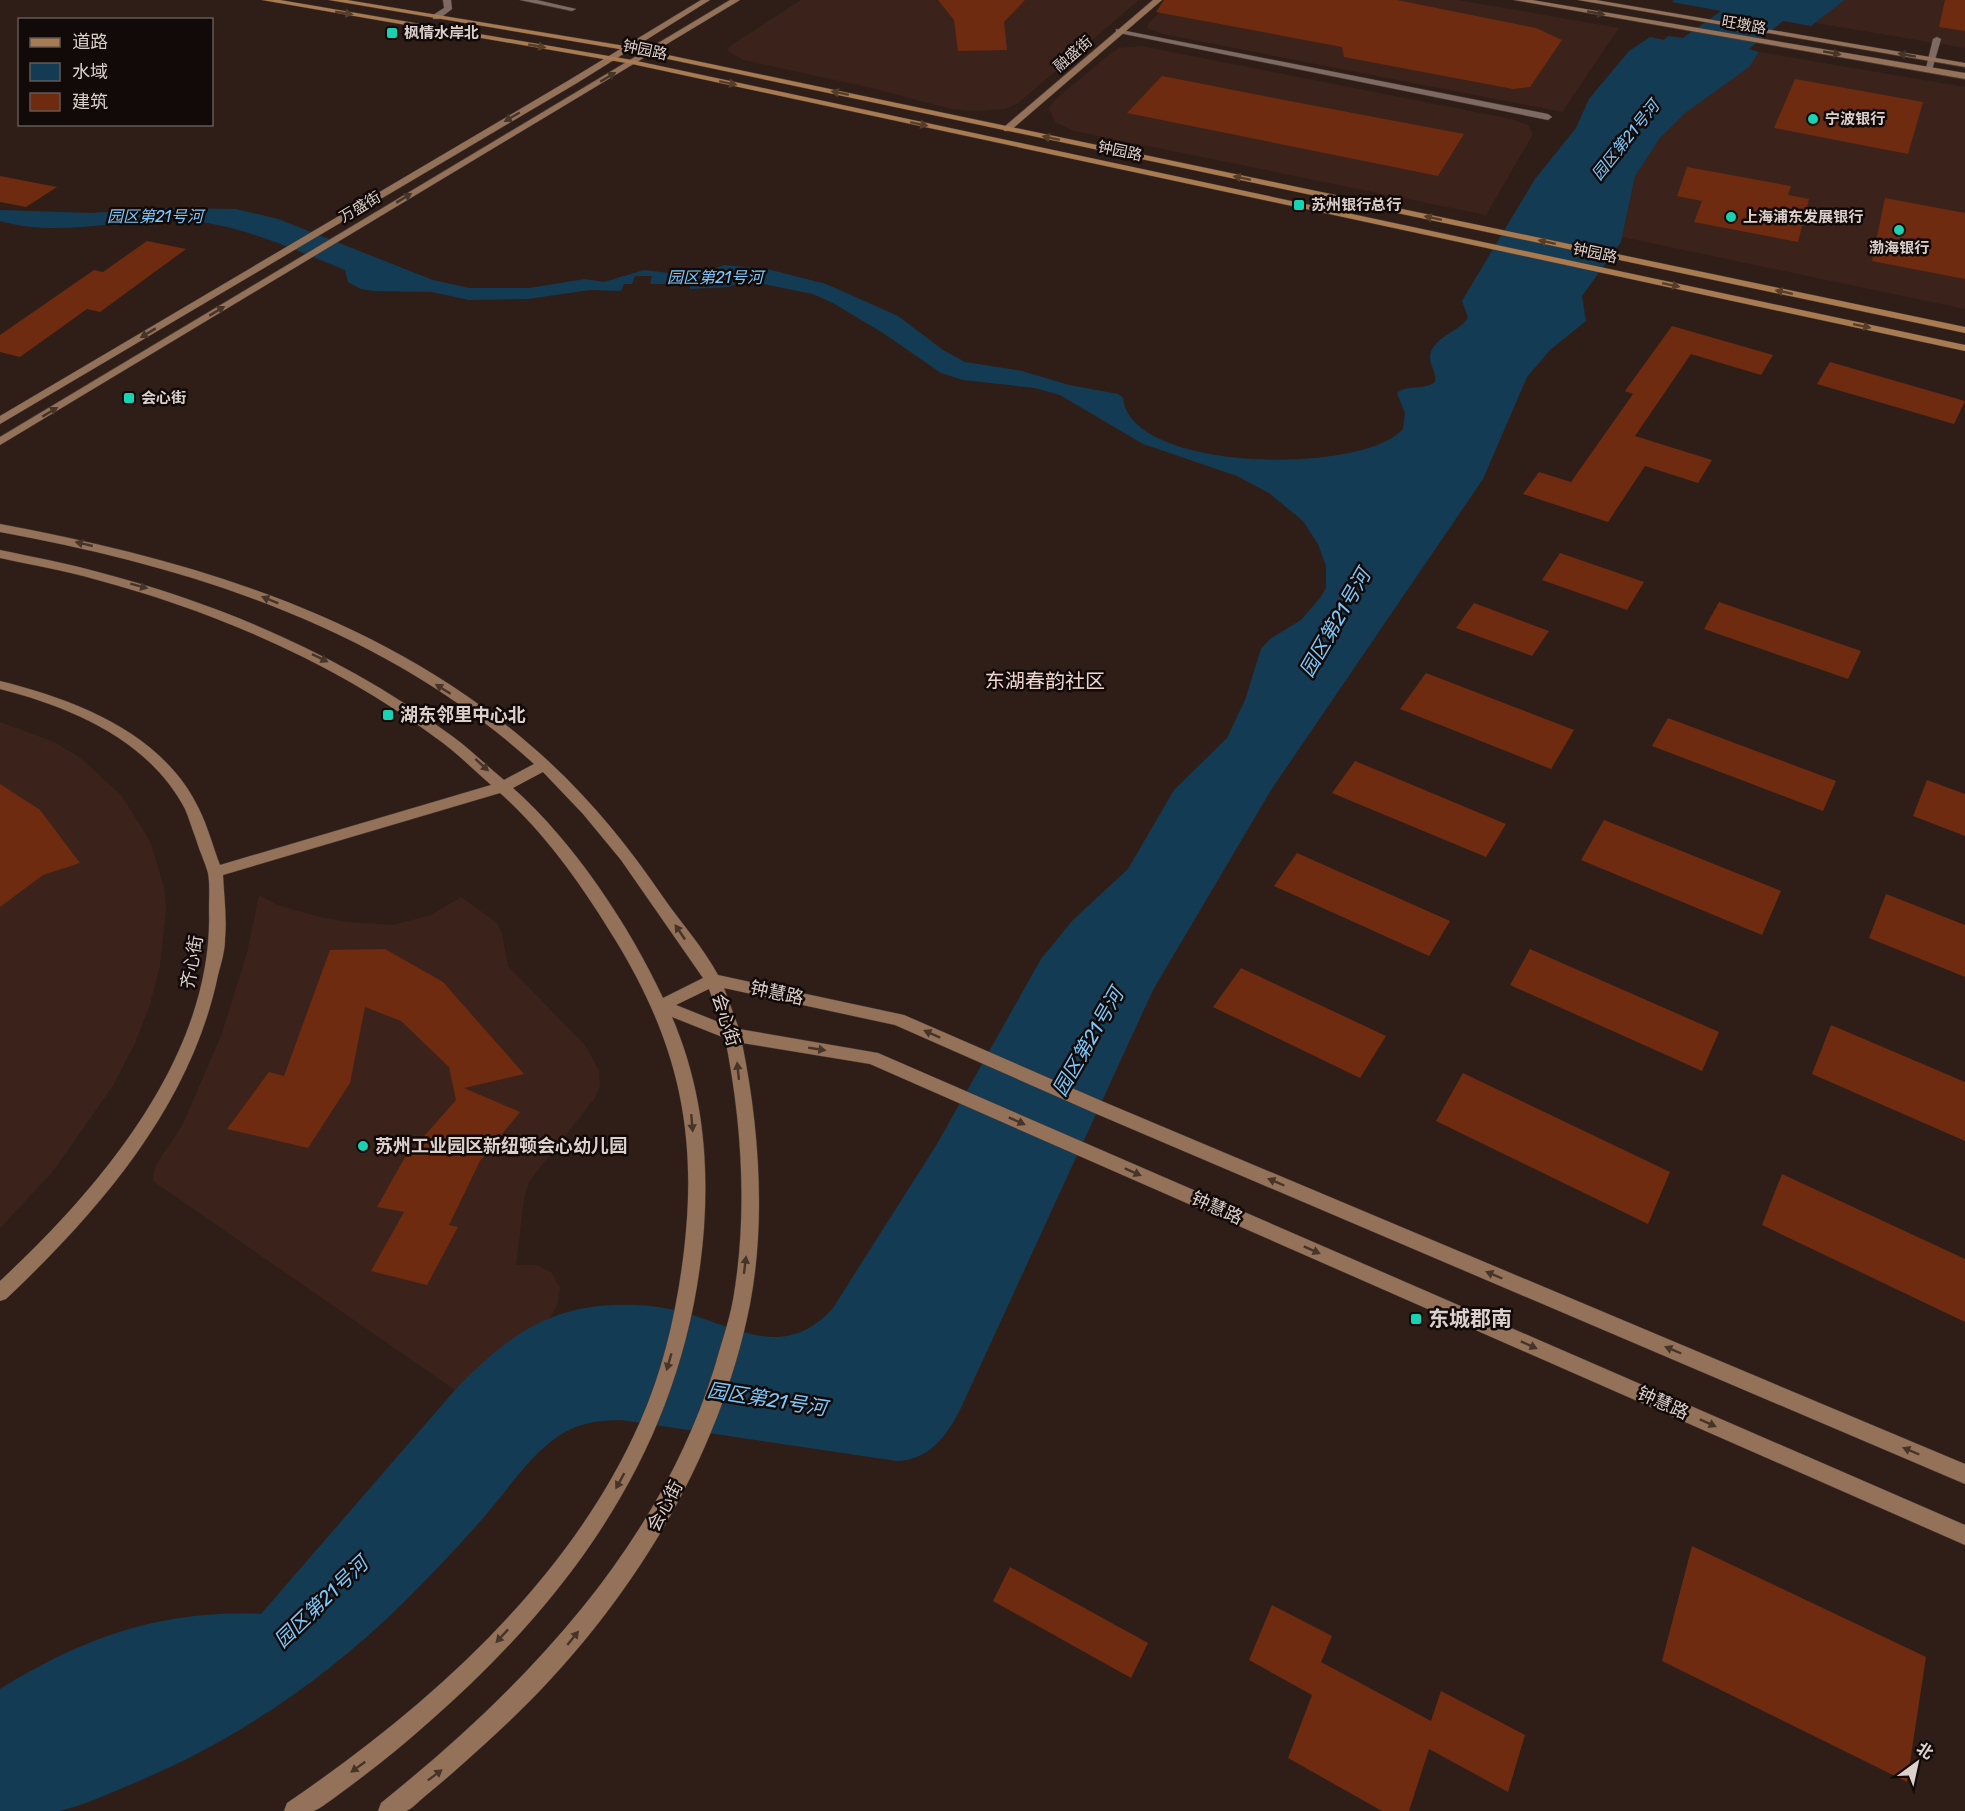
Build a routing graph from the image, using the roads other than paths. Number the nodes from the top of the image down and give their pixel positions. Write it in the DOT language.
graph roads {
  1 [pos="266,0"];
  2 [pos="333,0"];
  3 [pos="447,0"];
  4 [pos="524,0"];
  5 [pos="706,0"];
  6 [pos="736,0"];
  7 [pos="1158,0"];
  8 [pos="1518,0"];
  9 [pos="1582,0"];
  10 [pos="572,9"];
  11 [pos="436,17"];
  12 [pos="1119,31"];
  13 [pos="1937,39"];
  14 [pos="625,48"];
  15 [pos="648,52"];
  16 [pos="608,58"];
  17 [pos="1931,59"];
  18 [pos="632,63"];
  19 [pos="1965,65"];
  20 [pos="1928,70"];
  21 [pos="1965,76"];
  22 [pos="1548,117"];
  23 [pos="1007,129"];
  24 [pos="1965,330"];
  25 [pos="1965,348"];
  26 [pos="0,421"];
  27 [pos="0,442"];
  28 [pos="0,528"];
  29 [pos="0,554"];
  30 [pos="0,685"];
  31 [pos="544,765"];
  32 [pos="505,786"];
  33 [pos="216,872"];
  34 [pos="713,980"];
  35 [pos="660,1006"];
  36 [pos="735,1035"];
  37 [pos="0,1293"];
  38 [pos="1965,1474"];
  39 [pos="1965,1535"];
  40 [pos="295,1811"];
  41 [pos="389,1811"];
  1 -- 16 [label="main road, 钟园路, one-way"];
  2 -- 11 [label="main road, 钟园路"];
  3 -- 11 [label="street"];
  4 -- 10 [label="street"];
  5 -- 14 [label="main road, 万盛街"];
  6 -- 15 [label="main road, 万盛街"];
  7 -- 12 [label="main road, 融盛街"];
  8 -- 20 [label="main road, 旺墩路, one-way"];
  17 -- 9 [label="main road, 旺墩路, one-way"];
  11 -- 14 [label="main road, 钟园路"];
  12 -- 22 [label="street"];
  12 -- 23 [label="main road, 融盛街"];
  13 -- 17 [label="street"];
  14 -- 15 [label="main road, 钟园路"];
  14 -- 16 [label="main road, 万盛街"];
  15 -- 18 [label="main road, 万盛街"];
  23 -- 15 [label="main road, 钟园路, one-way"];
  16 -- 18 [label="main road, 钟园路"];
  16 -- 26 [label="main road, 万盛街, one-way"];
  17 -- 19 [label="main road, 旺墩路"];
  17 -- 20 [label="street"];
  18 -- 25 [label="main road, 钟园路, one-way"];
  27 -- 18 [label="main road, 万盛街, one-way"];
  20 -- 21 [label="main road, 旺墩路"];
  24 -- 23 [label="main road, 钟园路, one-way"];
  31 -- 28 [label="main road, 会心街, one-way"];
  29 -- 32 [label="main road, one-way"];
  30 -- 33 [label="main road, 齐心街"];
  31 -- 32 [label="main road"];
  34 -- 31 [label="main road, 会心街, one-way"];
  32 -- 33 [label="main road"];
  32 -- 35 [label="main road"];
  33 -- 37 [label="main road, 齐心街"];
  34 -- 35 [label="main road"];
  34 -- 36 [label="main road, 会心街"];
  38 -- 34 [label="main road, 钟慧路, one-way"];
  35 -- 36 [label="main road, 钟慧路"];
  35 -- 40 [label="main road, one-way"];
  36 -- 39 [label="main road, 钟慧路, one-way"];
  41 -- 36 [label="main road, 会心街, one-way"];
}
